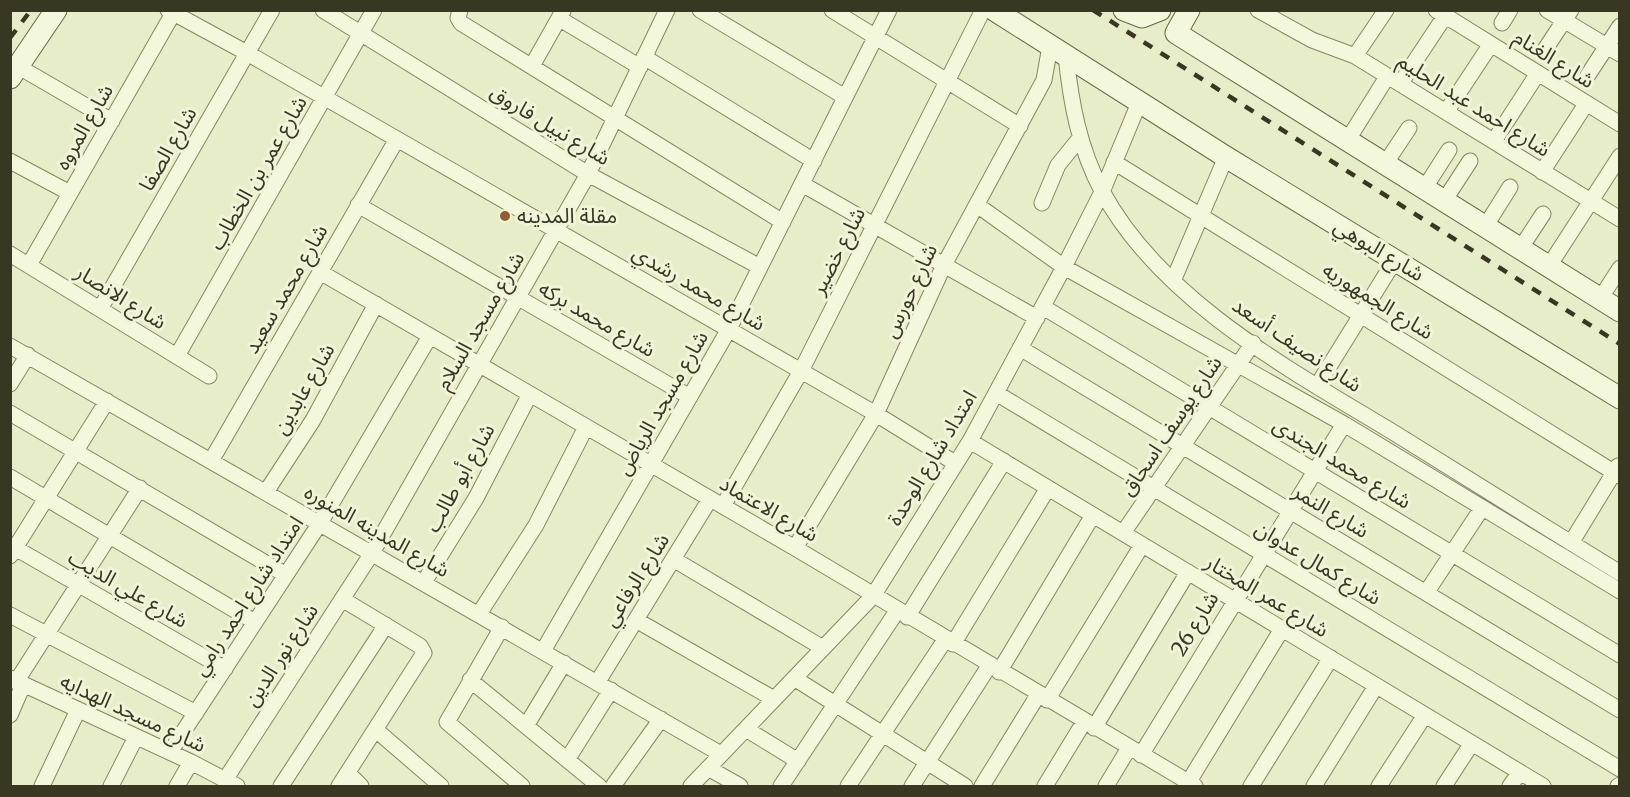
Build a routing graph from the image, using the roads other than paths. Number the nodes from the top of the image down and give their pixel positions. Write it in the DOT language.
graph roads {
  1 [pos="56,10"];
  2 [pos="272,10"];
  3 [pos="322,10"];
  4 [pos="374,10"];
  5 [pos="667,10"];
  6 [pos="700,10"];
  7 [pos="832,10"];
  8 [pos="889,10"];
  9 [pos="983,10"];
  10 [pos="994,10"];
  11 [pos="1124,10"];
  12 [pos="1160,10"];
  13 [pos="1189,10"];
  14 [pos="1258,10"];
  15 [pos="1386,10"];
  16 [pos="1548,10"];
  17 [pos="172,12"];
  18 [pos="1441,13"];
  19 [pos="459,14"];
  20 [pos="562,15"];
  21 [pos="1568,16"];
  22 [pos="1620,26"];
  23 [pos="361,34"];
  24 [pos="876,38"];
  25 [pos="1491,45"];
  26 [pos="1613,50"];
  27 [pos="1058,51"];
  28 [pos="1544,51"];
  29 [pos="247,53"];
  30 [pos="1355,56"];
  31 [pos="642,62"];
  32 [pos="532,66"];
  33 [pos="15,72"];
  34 [pos="1538,74"];
  35 [pos="1588,75"];
  36 [pos="1394,80"];
  37 [pos="947,81"];
  38 [pos="325,97"];
  39 [pos="845,98"];
  40 [pos="1139,103"];
  41 [pos="1586,104"];
  42 [pos="1446,112"];
  43 [pos="616,117"];
  44 [pos="112,121"];
  45 [pos="1620,124"];
  46 [pos="1020,126"];
  47 [pos="1409,128"];
  48 [pos="1080,138"];
  49 [pos="397,139"];
  50 [pos="1347,141"];
  51 [pos="1494,141"];
  52 [pos="1449,150"];
  53 [pos="1620,156"];
  54 [pos="1226,157"];
  55 [pos="10,161"];
  56 [pos="814,161"];
  57 [pos="1470,161"];
  58 [pos="1114,162"];
  59 [pos="1385,164"];
  60 [pos="1542,172"];
  61 [pos="588,174"];
  62 [pos="802,184"];
  63 [pos="1510,187"];
  64 [pos="1424,189"];
  65 [pos="1102,192"];
  66 [pos="70,193"];
  67 [pos="1444,201"];
  68 [pos="1591,201"];
  69 [pos="1042,203"];
  70 [pos="976,205"];
  71 [pos="358,206"];
  72 [pos="1543,214"];
  73 [pos="1201,216"];
  74 [pos="1620,219"];
  75 [pos="783,222"];
  76 [pos="875,225"];
  77 [pos="1485,227"];
  78 [pos="556,230"];
  79 [pos="1520,249"];
  80 [pos="10,254"];
  81 [pos="1395,260"];
  82 [pos="29,265"];
  83 [pos="944,265"];
  84 [pos="1549,266"];
  85 [pos="760,267"];
  86 [pos="1064,267"];
  87 [pos="1620,268"];
  88 [pos="320,272"];
  89 [pos="1173,281"];
  90 [pos="518,298"];
  91 [pos="1600,299"];
  92 [pos="375,304"];
  93 [pos="100,309"];
  94 [pos="1620,311"];
  95 [pos="1040,312"];
  96 [pos="1361,315"];
  97 [pos="729,330"];
  98 [pos="430,336"];
  99 [pos="1253,343"];
  100 [pos="10,346"];
  101 [pos="1020,348"];
  102 [pos="28,355"];
  103 [pos="177,356"];
  104 [pos="479,365"];
  105 [pos="1238,365"];
  106 [pos="801,371"];
  107 [pos="209,376"];
  108 [pos="10,384"];
  109 [pos="1317,386"];
  110 [pos="996,393"];
  111 [pos="530,394"];
  112 [pos="690,397"];
  113 [pos="1620,398"];
  114 [pos="107,401"];
  115 [pos="1209,407"];
  116 [pos="10,413"];
  117 [pos="876,414"];
  118 [pos="1344,424"];
  119 [pos="586,427"];
  120 [pos="969,441"];
  121 [pos="1182,446"];
  122 [pos="76,451"];
  123 [pos="211,461"];
  124 [pos="1004,461"];
  125 [pos="955,463"];
  126 [pos="651,465"];
  127 [pos="1315,471"];
  128 [pos="1618,471"];
  129 [pos="10,477"];
  130 [pos="140,488"];
  131 [pos="1048,488"];
  132 [pos="1154,488"];
  133 [pos="266,492"];
  134 [pos="47,498"];
  135 [pos="716,503"];
  136 [pos="1482,508"];
  137 [pos="1290,511"];
  138 [pos="1093,515"];
  139 [pos="320,523"];
  140 [pos="1123,533"];
  141 [pos="110,536"];
  142 [pos="1571,543"];
  143 [pos="1142,545"];
  144 [pos="795,548"];
  145 [pos="12,550"];
  146 [pos="372,553"];
  147 [pos="1263,554"];
  148 [pos="1452,554"];
  149 [pos="673,559"];
  150 [pos="1188,572"];
  151 [pos="1620,573"];
  152 [pos="286,575"];
  153 [pos="424,582"];
  154 [pos="78,584"];
  155 [pos="1620,591"];
  156 [pos="1426,593"];
  157 [pos="873,596"];
  158 [pos="342,599"];
  159 [pos="1234,600"];
  160 [pos="479,614"];
  161 [pos="902,614"];
  162 [pos="10,615"];
  163 [pos="636,620"];
  164 [pos="255,622"];
  165 [pos="386,625"];
  166 [pos="502,627"];
  167 [pos="1282,629"];
  168 [pos="47,634"];
  169 [pos="949,642"];
  170 [pos="823,648"];
  171 [pos="543,651"];
  172 [pos="1620,655"];
  173 [pos="1331,658"];
  174 [pos="564,663"];
  175 [pos="225,669"];
  176 [pos="994,669"];
  177 [pos="794,678"];
  178 [pos="470,680"];
  179 [pos="17,682"];
  180 [pos="604,686"];
  181 [pos="1376,686"];
  182 [pos="1042,698"];
  183 [pos="774,699"];
  184 [pos="835,704"];
  185 [pos="78,710"];
  186 [pos="1620,710"];
  187 [pos="196,713"];
  188 [pos="10,715"];
  189 [pos="1425,715"];
  190 [pos="661,719"];
  191 [pos="1089,725"];
  192 [pos="526,726"];
  193 [pos="746,729"];
  194 [pos="376,730"];
  195 [pos="883,734"];
  196 [pos="136,737"];
  197 [pos="1472,743"];
  198 [pos="170,752"];
  199 [pos="1135,752"];
  200 [pos="721,754"];
  201 [pos="567,760"];
  202 [pos="798,761"];
  203 [pos="191,762"];
  204 [pos="927,762"];
  205 [pos="708,768"];
  206 [pos="1620,769"];
  207 [pos="1520,772"];
  208 [pos="344,780"];
  209 [pos="231,783"];
  210 [pos="1184,783"];
  211 [pos="42,786"];
  212 [pos="111,786"];
  213 [pos="177,786"];
  214 [pos="281,786"];
  215 [pos="361,786"];
  216 [pos="441,786"];
  217 [pos="522,786"];
  218 [pos="599,786"];
  219 [pos="613,786"];
  220 [pos="691,786"];
  221 [pos="740,786"];
  222 [pos="781,786"];
  223 [pos="848,786"];
  224 [pos="912,786"];
  225 [pos="965,786"];
  226 [pos="982,786"];
  227 [pos="1045,786"];
  228 [pos="1106,786"];
  229 [pos="1251,786"];
  230 [pos="1314,786"];
  231 [pos="1379,786"];
  232 [pos="1444,786"];
  233 [pos="1510,786"];
  234 [pos="1544,786"];
  1 -- 33 [label="street"];
  2 -- 29 [label="street, شارع الصفا"];
  3 -- 23 [label="street, شارع نبيل فاروق"];
  4 -- 23 [label="street, شارع عمر بن الخطاب"];
  5 -- 31 [label="street, شارع مسجد السلام"];
  6 -- 39 [label="street"];
  7 -- 24 [label="street"];
  8 -- 24 [label="street, شارع مسجد الرياض"];
  9 -- 37 [label="street, شارع خضير"];
  10 -- 27 [label="street, شارع البوهي"];
  11 -- 12 [label="street"];
  13 -- 50 [label="street"];
  14 -- 30 [label="street, شارع احمد عبد الحليم"];
  15 -- 30 [label="street"];
  16 -- 21 [label="street"];
  17 -- 29 [label="street, شارع محمد رشدي"];
  17 -- 44 [label="street, شارع المروه"];
  18 -- 25 [label="street, شارع الغنام"];
  18 -- 36 [label="street"];
  19 -- 32 [label="street"];
  20 -- 31 [label="street"];
  20 -- 32 [label="street"];
  21 -- 26 [label="street"];
  21 -- 28 [label="street"];
  22 -- 26 [label="street"];
  23 -- 38 [label="street, شارع عمر بن الخطاب"];
  23 -- 61 [label="street, شارع نبيل فاروق"];
  24 -- 37 [label="street"];
  24 -- 39 [label="street, شارع مسجد الرياض"];
  25 -- 34 [label="street, شارع الغنام"];
  25 -- 42 [label="street"];
  26 -- 35 [label="street"];
  27 -- 40 [label="street, شارع البوهي"];
  27 -- 46 [label="street, شارع حورس"];
  27 -- 48 [label="street, شارع نصيف أسعد"];
  29 -- 38 [label="street, شارع محمد رشدي"];
  29 -- 93 [label="street, شارع الصفا"];
  30 -- 36 [label="street, شارع احمد عبد الحليم"];
  31 -- 43 [label="street, شارع مسجد السلام"];
  31 -- 56 [label="street"];
  32 -- 43 [label="street"];
  33 -- 44 [label="street"];
  34 -- 41 [label="street, شارع الغنام"];
  34 -- 51 [label="street"];
  36 -- 42 [label="street, شارع احمد عبد الحليم"];
  36 -- 50 [label="street"];
  37 -- 46 [label="street"];
  37 -- 76 [label="street, شارع خضير"];
  38 -- 49 [label="street, شارع محمد رشدي"];
  38 -- 103 [label="street, شارع عمر بن الخطاب"];
  39 -- 56 [label="street, شارع مسجد الرياض"];
  40 -- 54 [label="street, شارع البوهي"];
  40 -- 58 [label="street, امتداد شارع الوحدة"];
  41 -- 45 [label="street, شارع الغنام"];
  41 -- 60 [label="street"];
  42 -- 51 [label="street, شارع احمد عبد الحليم"];
  43 -- 61 [label="street, شارع مسجد السلام"];
  43 -- 75 [label="street"];
  44 -- 66 [label="street, شارع المروه"];
  46 -- 70 [label="street, شارع حورس"];
  47 -- 59 [label="street"];
  48 -- 65 [label="street, شارع نصيف أسعد"];
  48 -- 69 [label="street"];
  49 -- 71 [label="street, شارع محمد سعيد"];
  49 -- 78 [label="street, شارع محمد رشدي"];
  50 -- 59 [label="street"];
  51 -- 60 [label="street, شارع احمد عبد الحليم"];
  52 -- 64 [label="street"];
  53 -- 68 [label="street"];
  54 -- 73 [label="street"];
  54 -- 81 [label="street, شارع البوهي"];
  55 -- 66 [label="street"];
  56 -- 62 [label="street, شارع مسجد الرياض"];
  57 -- 67 [label="street"];
  58 -- 65 [label="street, امتداد شارع الوحدة"];
  58 -- 73 [label="street, شارع الجمهوريه"];
  59 -- 64 [label="street"];
  60 -- 68 [label="street, شارع احمد عبد الحليم"];
  61 -- 78 [label="street, شارع مسجد السلام"];
  61 -- 85 [label="street, شارع نبيل فاروق"];
  62 -- 75 [label="street, شارع مسجد الرياض"];
  62 -- 76 [label="street, شارع محمد الجندى"];
  63 -- 77 [label="street"];
  64 -- 67 [label="street"];
  65 -- 86 [label="street, امتداد شارع الوحدة"];
  65 -- 89 [label="street, شارع نصيف أسعد"];
  66 -- 82 [label="street, شارع المروه"];
  67 -- 77 [label="street"];
  68 -- 74 [label="street, شارع احمد عبد الحليم"];
  68 -- 84 [label="street"];
  70 -- 83 [label="street, شارع حورس"];
  70 -- 86 [label="street, شارع نصيف أسعد"];
  71 -- 88 [label="street, شارع محمد سعيد"];
  71 -- 90 [label="street, شارع محمد بركه"];
  72 -- 79 [label="street"];
  73 -- 89 [label="street"];
  73 -- 96 [label="street, شارع الجمهوريه"];
  75 -- 85 [label="street, شارع مسجد الرياض"];
  76 -- 83 [label="street, شارع محمد الجندى"];
  76 -- 106 [label="street, شارع خضير"];
  77 -- 79 [label="street"];
  78 -- 90 [label="street, شارع مسجد السلام"];
  78 -- 97 [label="street, شارع محمد رشدي"];
  79 -- 84 [label="street"];
  80 -- 82 [label="street, شارع الانصار"];
  81 -- 96 [label="street"];
  81 -- 113 [label="street, شارع البوهي"];
  82 -- 93 [label="street, شارع الانصار"];
  83 -- 95 [label="street, شارع محمد الجندى"];
  83 -- 117 [label="street, شارع حورس"];
  84 -- 91 [label="street"];
  85 -- 97 [label="street, شارع مسجد الرياض"];
  86 -- 95 [label="street, امتداد شارع الوحدة"];
  86 -- 105 [label="street, شارع نصيف أسعد"];
  87 -- 91 [label="street"];
  88 -- 92 [label="street, شارع الاعتماد"];
  88 -- 123 [label="street, شارع محمد سعيد"];
  89 -- 99 [label="street, شارع نصيف أسعد"];
  90 -- 104 [label="street, شارع مسجد السلام"];
  90 -- 112 [label="street, شارع محمد بركه"];
  91 -- 94 [label="street"];
  92 -- 98 [label="street, شارع الاعتماد"];
  92 -- 133 [label="street, شارع عابدين"];
  93 -- 103 [label="street, شارع الانصار"];
  95 -- 101 [label="street, امتداد شارع الوحدة"];
  95 -- 115 [label="street, شارع محمد الجندى"];
  96 -- 109 [label="street"];
  96 -- 128 [label="street, شارع الجمهوريه"];
  97 -- 106 [label="street, شارع محمد رشدي"];
  97 -- 112 [label="street, شارع مسجد الرياض"];
  98 -- 104 [label="street, شارع الاعتماد"];
  98 -- 139 [label="street, امتداد شارع احمد رامي"];
  99 -- 105 [label="street, شارع يوسف اسحاق"];
  99 -- 109 [label="street, شارع نصيف أسعد"];
  100 -- 102 [label="street, شارع المدينه المنوره"];
  101 -- 110 [label="street, امتداد شارع الوحدة"];
  101 -- 121 [label="street, شارع النمر"];
  102 -- 108 [label="street"];
  102 -- 114 [label="street, شارع المدينه المنوره"];
  103 -- 107 [label="street, شارع الانصار"];
  104 -- 111 [label="street, شارع الاعتماد"];
  104 -- 146 [label="street, شارع مسجد السلام"];
  105 -- 115 [label="street, شارع يوسف اسحاق"];
  105 -- 118 [label="street, شارع نصيف أسعد"];
  106 -- 117 [label="street, شارع محمد رشدي"];
  106 -- 135 [label="street, شارع خضير"];
  109 -- 142 [label="street, شارع نصيف أسعد"];
  110 -- 120 [label="street, امتداد شارع الوحدة"];
  110 -- 132 [label="street, شارع كمال عدوان"];
  111 -- 119 [label="street, شارع الاعتماد"];
  111 -- 153 [label="street, شارع أبو طالب"];
  112 -- 126 [label="street, شارع مسجد الرياض"];
  114 -- 122 [label="street"];
  114 -- 123 [label="street, شارع المدينه المنوره"];
  115 -- 121 [label="street, شارع يوسف اسحاق"];
  115 -- 127 [label="street, شارع محمد الجندى"];
  116 -- 122 [label="street"];
  117 -- 125 [label="street, شارع محمد رشدي"];
  117 -- 144 [label="street, شارع حورس"];
  118 -- 127 [label="street, شارع 26"];
  118 -- 136 [label="street, شارع نصيف أسعد"];
  119 -- 126 [label="street, شارع الاعتماد"];
  119 -- 160 [label="street"];
  120 -- 124 [label="street, شارع عمر المختار"];
  120 -- 125 [label="street, امتداد شارع الوحدة"];
  121 -- 132 [label="street, شارع يوسف اسحاق"];
  121 -- 137 [label="street, شارع النمر"];
  122 -- 130 [label="street"];
  122 -- 134 [label="street"];
  123 -- 133 [label="street, شارع المدينه المنوره"];
  124 -- 131 [label="street, شارع عمر المختار"];
  124 -- 161 [label="street"];
  125 -- 157 [label="street, امتداد شارع الوحدة"];
  126 -- 135 [label="street, شارع الاعتماد"];
  126 -- 171 [label="street, شارع مسجد الرياض"];
  127 -- 137 [label="street, شارع 26"];
  127 -- 148 [label="street, شارع محمد الجندى"];
  128 -- 142 [label="street"];
  129 -- 134 [label="street"];
  130 -- 141 [label="street"];
  130 -- 152 [label="street"];
  131 -- 138 [label="street, شارع عمر المختار"];
  131 -- 169 [label="street"];
  132 -- 140 [label="street, شارع يوسف اسحاق"];
  132 -- 147 [label="street, شارع كمال عدوان"];
  133 -- 139 [label="street, شارع المدينه المنوره"];
  134 -- 141 [label="street"];
  134 -- 145 [label="street"];
  135 -- 144 [label="street, شارع الاعتماد"];
  135 -- 149 [label="street, شارع الرفاعي"];
  136 -- 148 [label="street"];
  136 -- 155 [label="street, شارع نصيف أسعد"];
  137 -- 147 [label="street, شارع 26"];
  137 -- 156 [label="street, شارع النمر"];
  138 -- 140 [label="street, شارع عمر المختار"];
  138 -- 176 [label="street"];
  139 -- 146 [label="street, شارع المدينه المنوره"];
  139 -- 152 [label="street, امتداد شارع احمد رامي"];
  140 -- 143 [label="street, شارع عمر المختار"];
  141 -- 154 [label="street"];
  141 -- 164 [label="street"];
  142 -- 151 [label="street, شارع نصيف أسعد"];
  143 -- 150 [label="street, شارع عمر المختار"];
  143 -- 182 [label="street"];
  144 -- 157 [label="street, شارع الاعتماد"];
  145 -- 154 [label="street, شارع علي الديب"];
  146 -- 153 [label="street, شارع المدينه المنوره"];
  146 -- 158 [label="street, شارع نور الدين"];
  147 -- 159 [label="street, شارع 26"];
  147 -- 206 [label="street, شارع كمال عدوان"];
  148 -- 156 [label="street"];
  148 -- 172 [label="street, شارع محمد الجندى"];
  149 -- 163 [label="street, شارع الرفاعي"];
  149 -- 170 [label="street"];
  150 -- 159 [label="street, شارع عمر المختار"];
  150 -- 191 [label="street"];
  152 -- 164 [label="street, امتداد شارع احمد رامي"];
  153 -- 160 [label="street, شارع المدينه المنوره"];
  154 -- 168 [label="street"];
  154 -- 175 [label="street, شارع علي الديب"];
  156 -- 186 [label="street, شارع النمر"];
  157 -- 161 [label="street, شارع الاعتماد"];
  157 -- 170 [label="street, امتداد شارع الوحدة"];
  158 -- 165 [label="street"];
  158 -- 209 [label="street, شارع نور الدين"];
  159 -- 167 [label="street, شارع عمر المختار"];
  159 -- 199 [label="street, شارع 26"];
  160 -- 166 [label="street, شارع المدينه المنوره"];
  161 -- 169 [label="street, شارع الاعتماد"];
  161 -- 184 [label="street"];
  162 -- 168 [label="street"];
  163 -- 180 [label="street, شارع الرفاعي"];
  163 -- 183 [label="street"];
  164 -- 175 [label="street, امتداد شارع احمد رامي"];
  165 -- 194 [label="street"];
  165 -- 214 [label="street"];
  166 -- 171 [label="street, شارع المدينه المنوره"];
  166 -- 178 [label="street"];
  167 -- 173 [label="street, شارع عمر المختار"];
  167 -- 210 [label="street"];
  168 -- 179 [label="street"];
  168 -- 187 [label="street"];
  169 -- 176 [label="street, شارع الاعتماد"];
  169 -- 195 [label="street"];
  170 -- 177 [label="street, امتداد شارع الوحدة"];
  171 -- 174 [label="street, شارع المدينه المنوره"];
  173 -- 181 [label="street, شارع عمر المختار"];
  173 -- 229 [label="street"];
  174 -- 180 [label="street, شارع المدينه المنوره"];
  174 -- 192 [label="street"];
  175 -- 187 [label="street, امتداد شارع احمد رامي"];
  176 -- 182 [label="street, شارع الاعتماد"];
  176 -- 204 [label="street"];
  177 -- 183 [label="street, امتداد شارع الوحدة"];
  177 -- 184 [label="street"];
  178 -- 192 [label="street"];
  178 -- 217 [label="street"];
  179 -- 185 [label="street, شارع مسجد الهدايه"];
  179 -- 188 [label="street"];
  180 -- 190 [label="street, شارع المدينه المنوره"];
  180 -- 201 [label="street, شارع الرفاعي"];
  181 -- 189 [label="street, شارع عمر المختار"];
  181 -- 230 [label="street"];
  182 -- 191 [label="street, شارع الاعتماد"];
  182 -- 226 [label="street"];
  183 -- 193 [label="street, امتداد شارع الوحدة"];
  184 -- 195 [label="street"];
  184 -- 202 [label="street"];
  185 -- 196 [label="street, شارع مسجد الهدايه"];
  185 -- 211 [label="street"];
  187 -- 198 [label="street, امتداد شارع احمد رامي"];
  189 -- 197 [label="street, شارع عمر المختار"];
  189 -- 231 [label="street"];
  190 -- 200 [label="street, شارع المدينه المنوره"];
  190 -- 219 [label="street"];
  191 -- 199 [label="street, شارع الاعتماد"];
  191 -- 227 [label="street"];
  192 -- 201 [label="street"];
  193 -- 200 [label="street, امتداد شارع الوحدة"];
  193 -- 202 [label="street"];
  194 -- 208 [label="street"];
  194 -- 216 [label="street"];
  195 -- 204 [label="street"];
  195 -- 223 [label="street"];
  196 -- 198 [label="street, شارع مسجد الهدايه"];
  196 -- 212 [label="street"];
  197 -- 207 [label="street, شارع عمر المختار"];
  197 -- 232 [label="street"];
  198 -- 203 [label="street, شارع مسجد الهدايه"];
  199 -- 210 [label="street, شارع الاعتماد"];
  199 -- 228 [label="street, شارع 26"];
  200 -- 205 [label="street, امتداد شارع الوحدة"];
  201 -- 218 [label="street"];
  202 -- 222 [label="street"];
  203 -- 209 [label="street, شارع مسجد الهدايه"];
  203 -- 213 [label="street"];
  204 -- 224 [label="street"];
  204 -- 225 [label="street"];
  205 -- 220 [label="street, امتداد شارع الوحدة"];
  205 -- 221 [label="street"];
  207 -- 233 [label="street"];
  207 -- 234 [label="street, شارع عمر المختار"];
  208 -- 215 [label="street"];
}
